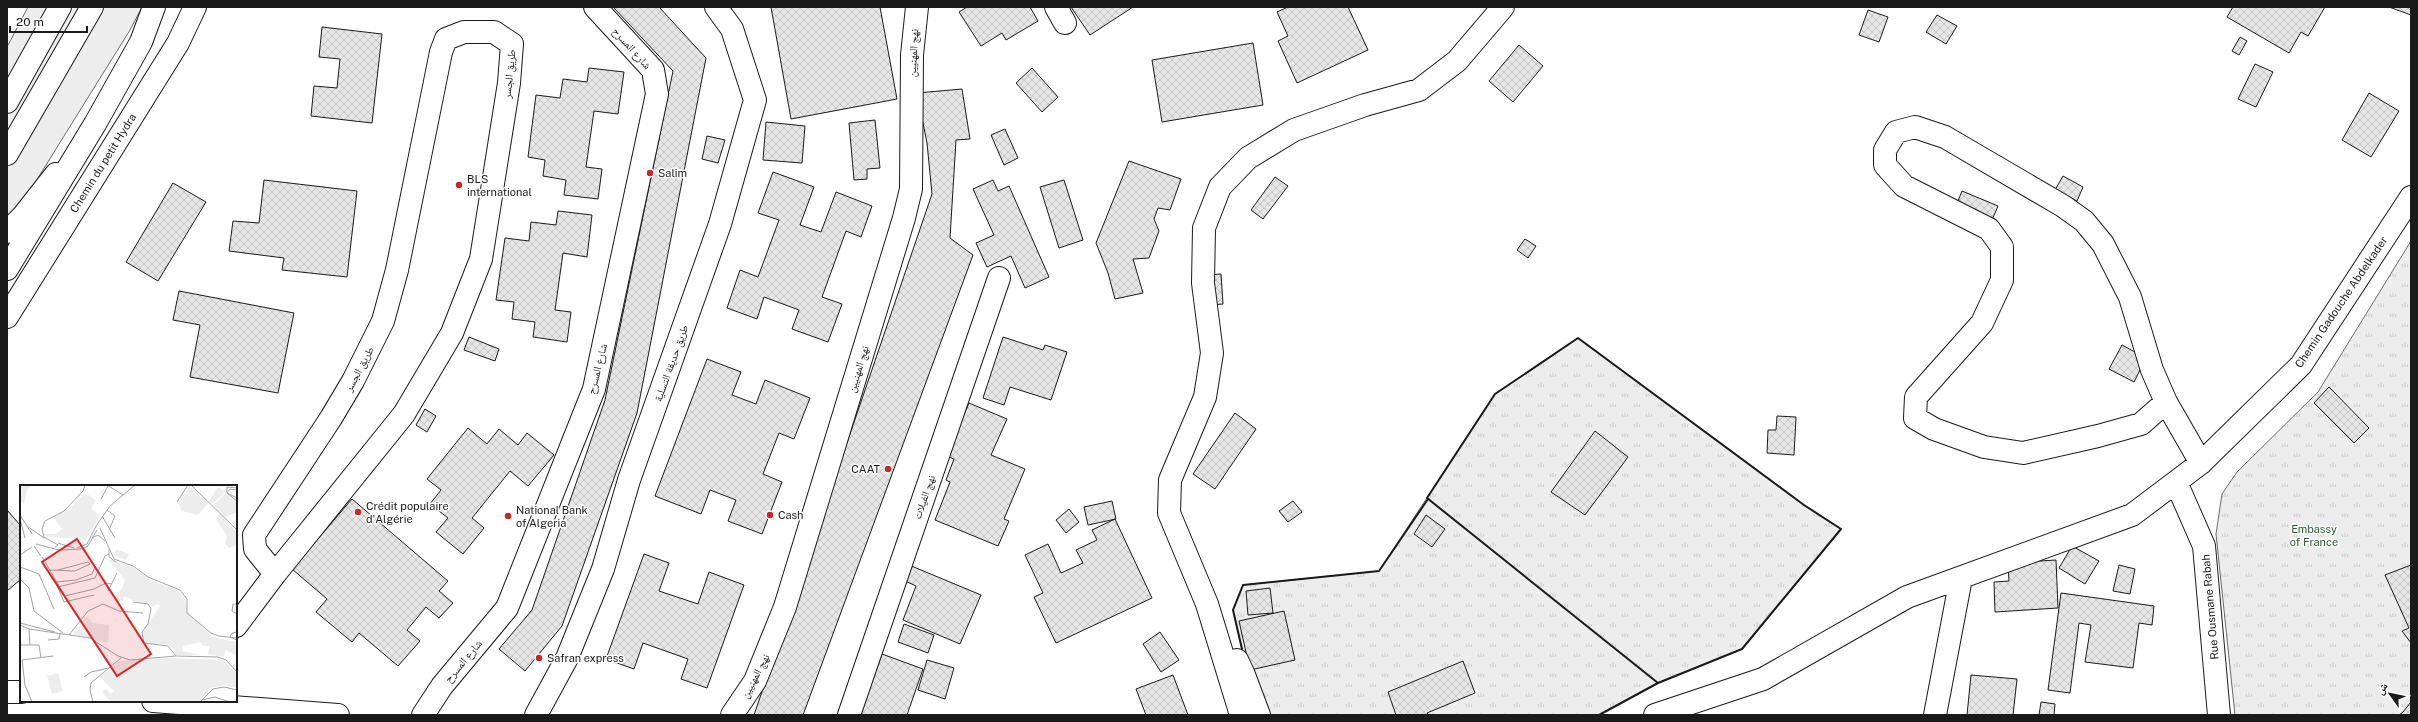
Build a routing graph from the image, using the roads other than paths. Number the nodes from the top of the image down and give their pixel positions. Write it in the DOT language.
graph roads {
  1 [pos="60,7"];
  2 [pos="92,7"];
  3 [pos="154,7"];
  4 [pos="195,7"];
  5 [pos="595,7"];
  6 [pos="716,7"];
  7 [pos="917,7"];
  8 [pos="1503,7"];
  9 [pos="7,102"];
  10 [pos="95,124"];
  11 [pos="7,154"];
  12 [pos="2411,197"];
  13 [pos="7,232"];
  14 [pos="7,269"];
  15 [pos="999,278"];
  16 [pos="7,317"];
  17 [pos="2166,402"];
  18 [pos="2201,463"];
  19 [pos="2176,482"];
  20 [pos="275,574"];
  21 [pos="1961,578"];
  22 [pos="1207,604"];
  23 [pos="237,625"];
  24 [pos="7,692"];
  25 [pos="20,692"];
  26 [pos="181,702"];
  27 [pos="338,715"];
  28 [pos="424,715"];
  29 [pos="536,715"];
  30 [pos="732,715"];
  31 [pos="849,715"];
  32 [pos="1241,715"];
  33 [pos="1259,715"];
  34 [pos="1655,715"];
  35 [pos="1935,715"];
  36 [pos="2219,715"];
  1 -- 9 [label="street"];
  2 -- 11 [label="street"];
  3 -- 10 [label="street"];
  4 -- 16 [label="street, Chemin du petit Hydra"];
  5 -- 28 [label="street, شارع المسرح"];
  6 -- 29 [label="street, طريق حديقة التسلية"];
  7 -- 30 [label="street, نهج المهنيين"];
  8 -- 22 [label="street"];
  10 -- 13 [label="street"];
  10 -- 14 [label="street"];
  12 -- 18 [label="street, Chemin Gadouche Abdelkader"];
  15 -- 31 [label="street, نهج الفيلات"];
  17 -- 17 [label="street"];
  17 -- 18 [label="street"];
  18 -- 19 [label="street, Chemin Gadouche Abdelkader"];
  19 -- 21 [label="street, Chemin Gadouche Abdelkader"];
  19 -- 36 [label="street, Rue Ousmane Rabah"];
  20 -- 20 [label="street, طريق الجسر"];
  20 -- 23 [label="street, طريق الجسر"];
  21 -- 34 [label="street, Chemin Gadouche Abdelkader"];
  21 -- 35 [label="street"];
  22 -- 32 [label="street"];
  22 -- 33 [label="street"];
  24 -- 25 [label="street"];
  26 -- 27 [label="street"];
}
